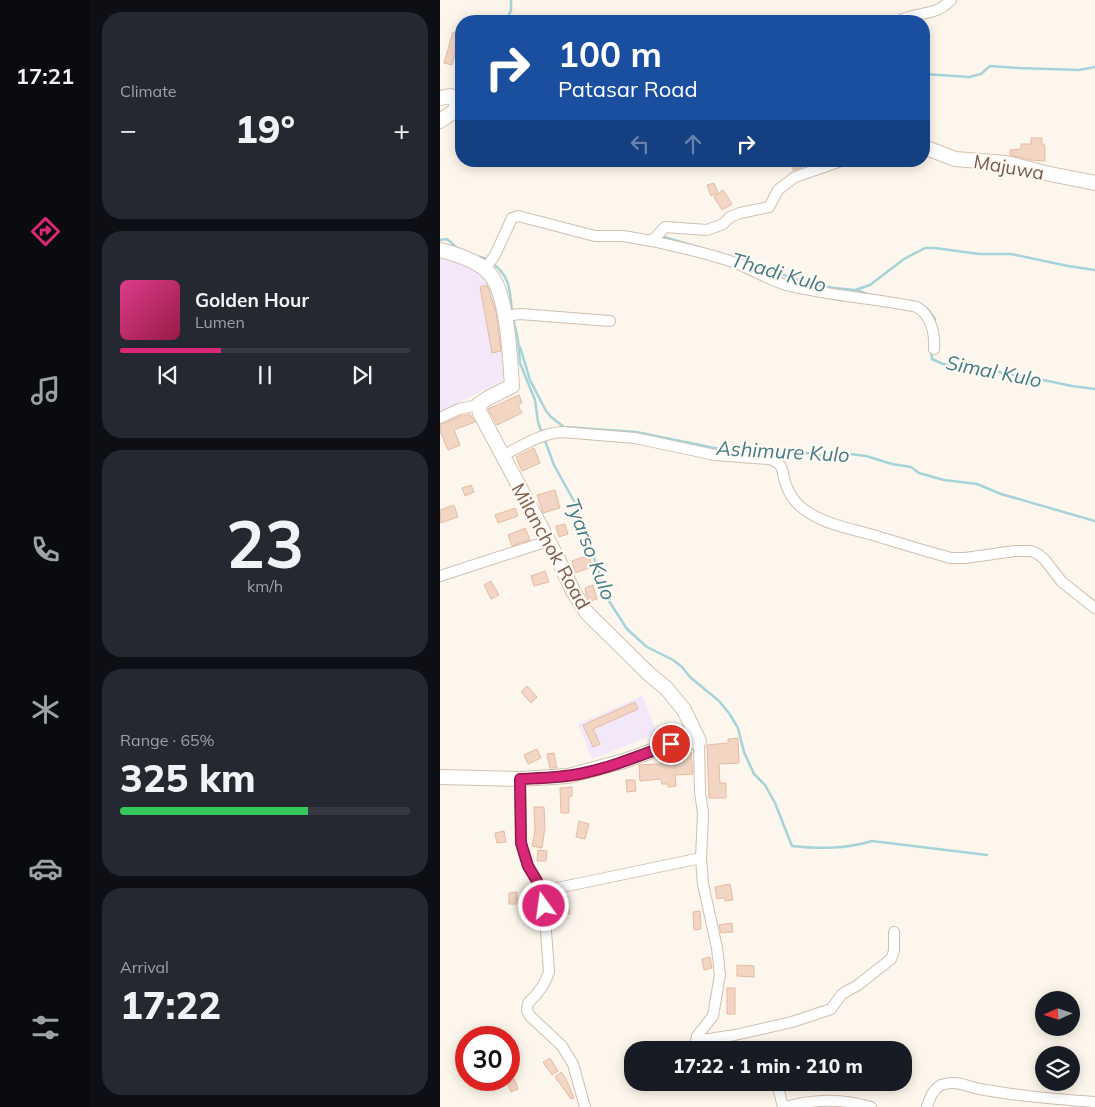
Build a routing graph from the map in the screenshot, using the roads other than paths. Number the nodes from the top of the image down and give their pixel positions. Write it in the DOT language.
graph roads {
  1 [pos="951,0"];
  2 [pos="920,15"];
  3 [pos="440,98"];
  4 [pos="455,100"];
  5 [pos="455,111"];
  6 [pos="440,120"];
  7 [pos="930,149"];
  8 [pos="824,167"];
  9 [pos="1095,183"];
  10 [pos="654,240"];
  11 [pos="440,250"];
  12 [pos="486,267"];
  13 [pos="505,316"];
  14 [pos="610,321"];
  15 [pos="934,349"];
  16 [pos="478,405"];
  17 [pos="440,418"];
  18 [pos="502,456"];
  19 [pos="548,540"];
  20 [pos="440,576"];
  21 [pos="1095,608"];
  22 [pos="699,741"];
  23 [pos="440,777"];
  24 [pos="520,779"];
  25 [pos="702,858"];
  26 [pos="543,891"];
  27 [pos="894,932"];
  28 [pos="698,1041"];
  29 [pos="715,1041"];
  30 [pos="779,1091"];
  31 [pos="1095,1102"];
  32 [pos="585,1107"];
  33 [pos="784,1107"];
  34 [pos="871,1107"];
  35 [pos="927,1107"];
  1 -- 2 [label="street"];
  3 -- 4 [label="street"];
  5 -- 6 [label="street"];
  7 -- 9 [label="street, Majuwa"];
  8 -- 10 [label="street"];
  10 -- 12 [label="street"];
  10 -- 15 [label="street"];
  11 -- 12 [label="street"];
  12 -- 13 [label="street"];
  13 -- 14 [label="street"];
  13 -- 16 [label="street"];
  16 -- 17 [label="street"];
  16 -- 18 [label="street, Milanchok Road"];
  18 -- 19 [label="street, Milanchok Road"];
  18 -- 21 [label="street"];
  19 -- 20 [label="street"];
  19 -- 22 [label="street, Milanchok Road"];
  22 -- 24 [label="street"];
  22 -- 25 [label="street"];
  23 -- 24 [label="street"];
  24 -- 26 [label="street"];
  25 -- 26 [label="street"];
  25 -- 28 [label="street"];
  26 -- 32 [label="street"];
  27 -- 29 [label="street"];
  30 -- 33 [label="street"];
  31 -- 35 [label="street"];
  33 -- 34 [label="street"];
}
